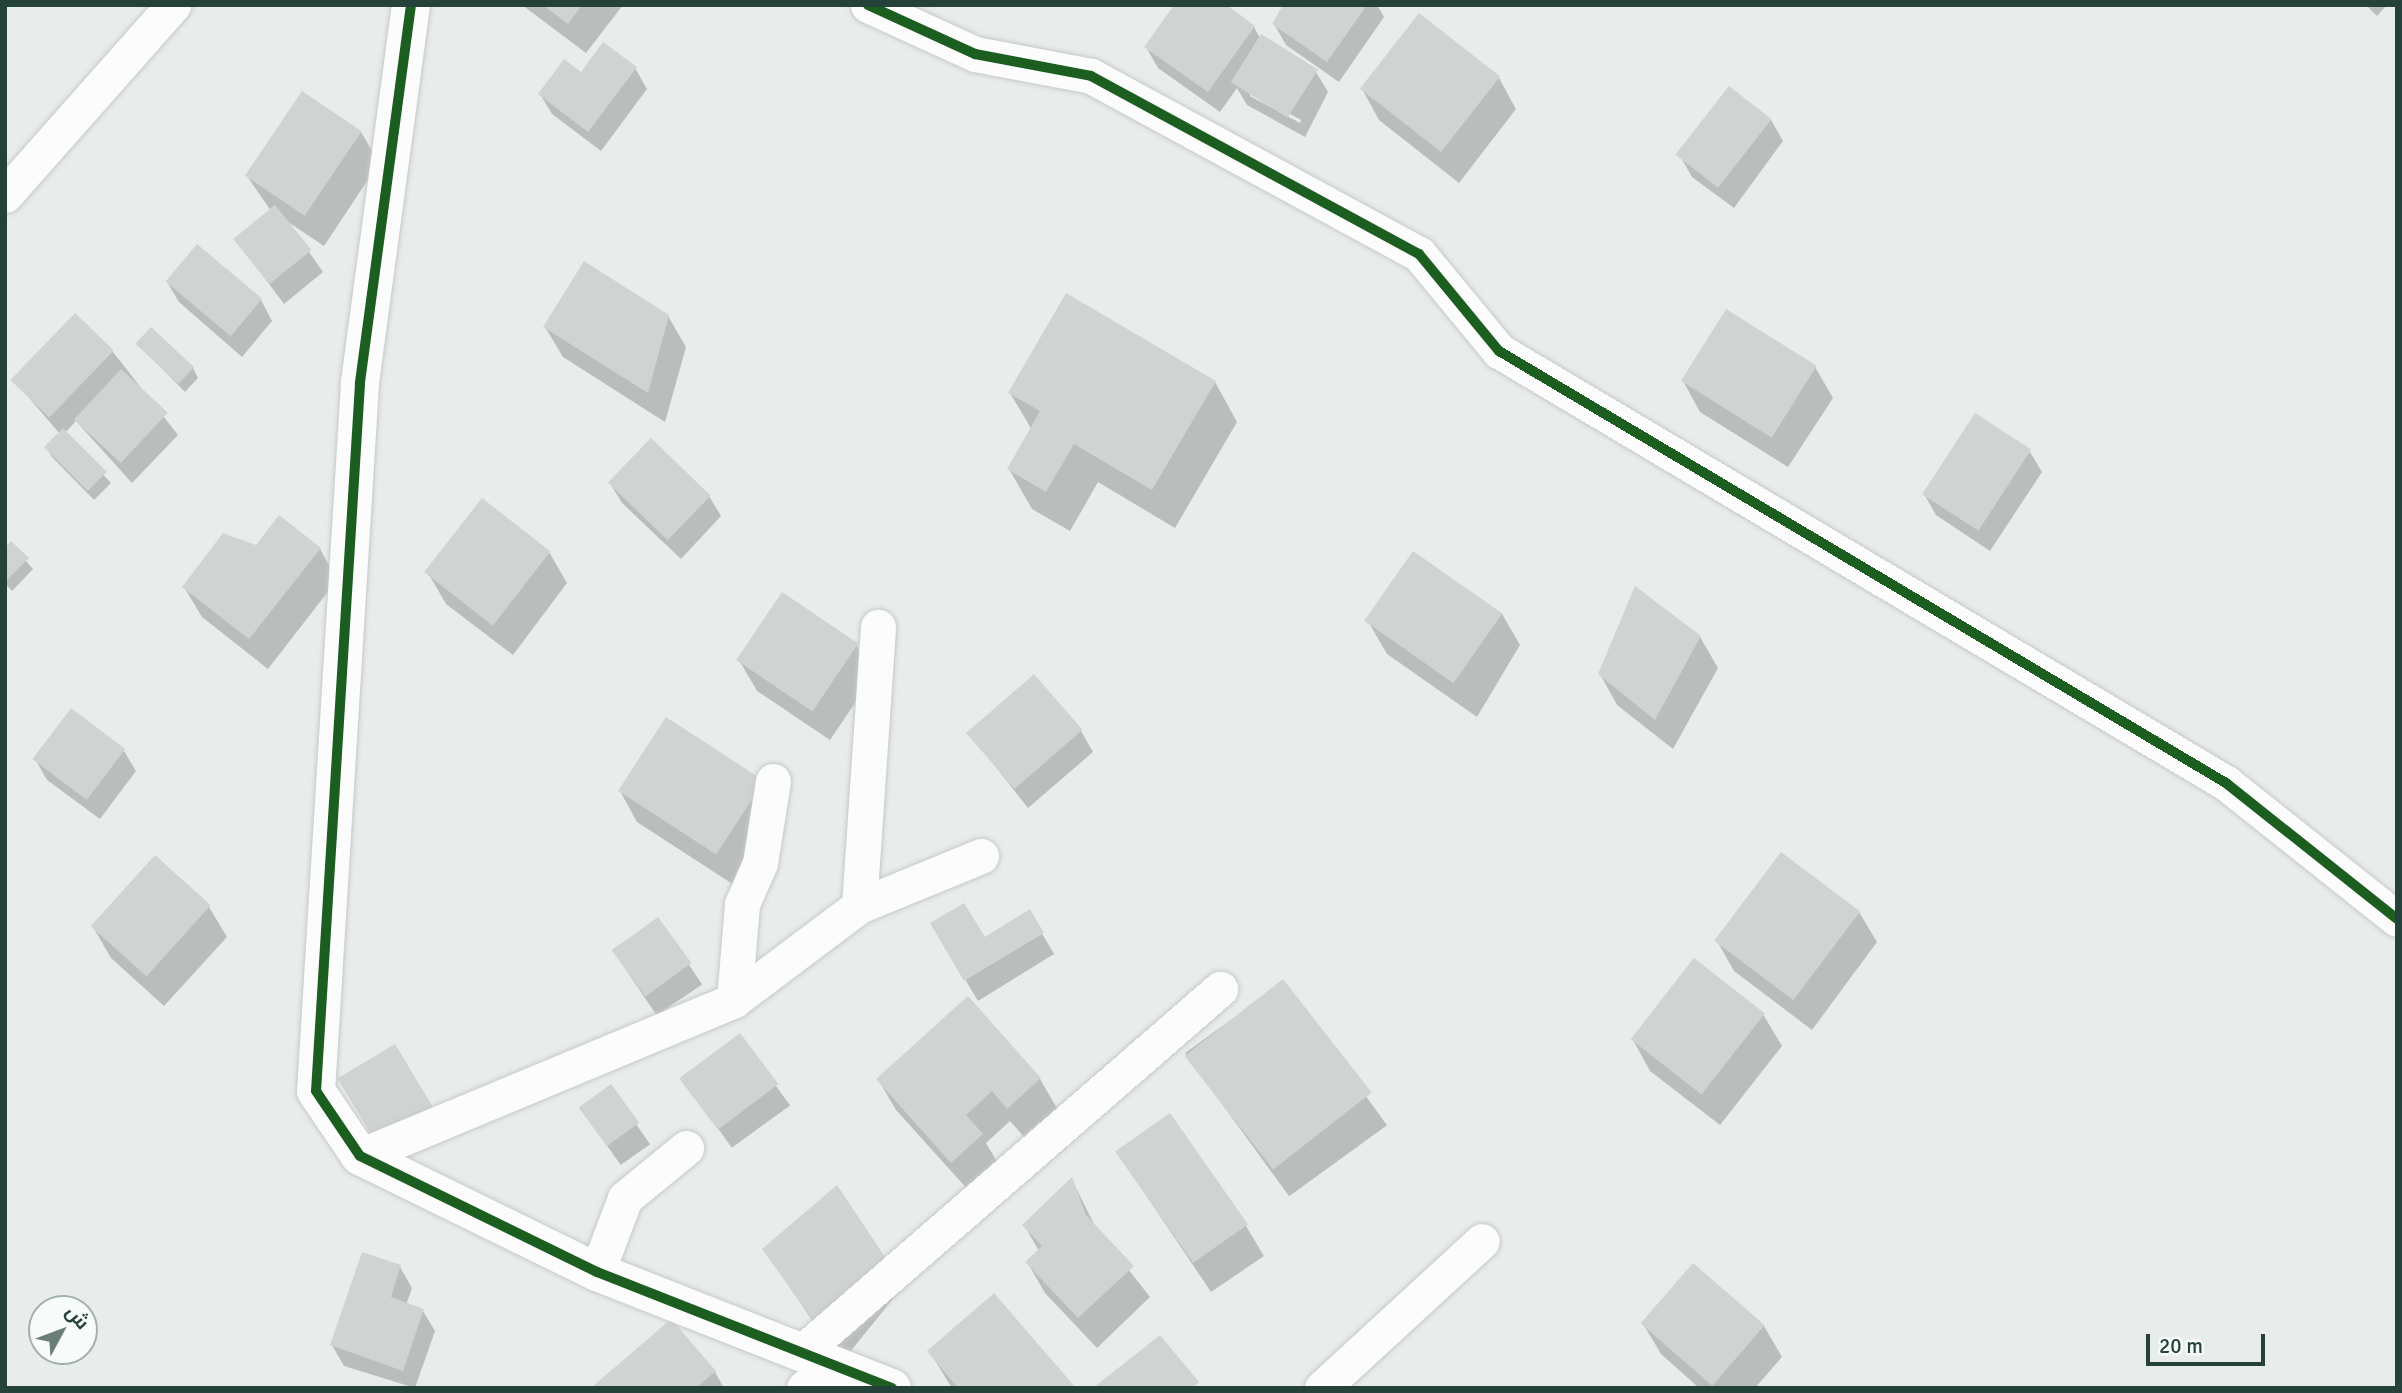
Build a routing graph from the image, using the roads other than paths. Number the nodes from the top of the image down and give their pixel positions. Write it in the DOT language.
graph roads {
  1 [pos="173,5"];
  2 [pos="411,5"];
  3 [pos="868,5"];
  4 [pos="5,195"];
  5 [pos="878,626"];
  6 [pos="773,781"];
  7 [pos="981,856"];
  8 [pos="859,906"];
  9 [pos="2397,919"];
  10 [pos="1220,989"];
  11 [pos="734,1000"];
  12 [pos="686,1148"];
  13 [pos="360,1156"];
  14 [pos="1482,1241"];
  15 [pos="597,1272"];
  16 [pos="813,1368"];
  17 [pos="892,1388"];
  18 [pos="1322,1388"];
  1 -- 4 [label="street"];
  2 -- 13 [label="street"];
  3 -- 9 [label="street"];
  5 -- 8 [label="street"];
  6 -- 11 [label="street"];
  7 -- 8 [label="street"];
  8 -- 11 [label="street"];
  10 -- 16 [label="street"];
  11 -- 13 [label="street"];
  12 -- 15 [label="street"];
  13 -- 15 [label="street"];
  14 -- 18 [label="street"];
  15 -- 16 [label="street"];
  16 -- 17 [label="street"];
}
